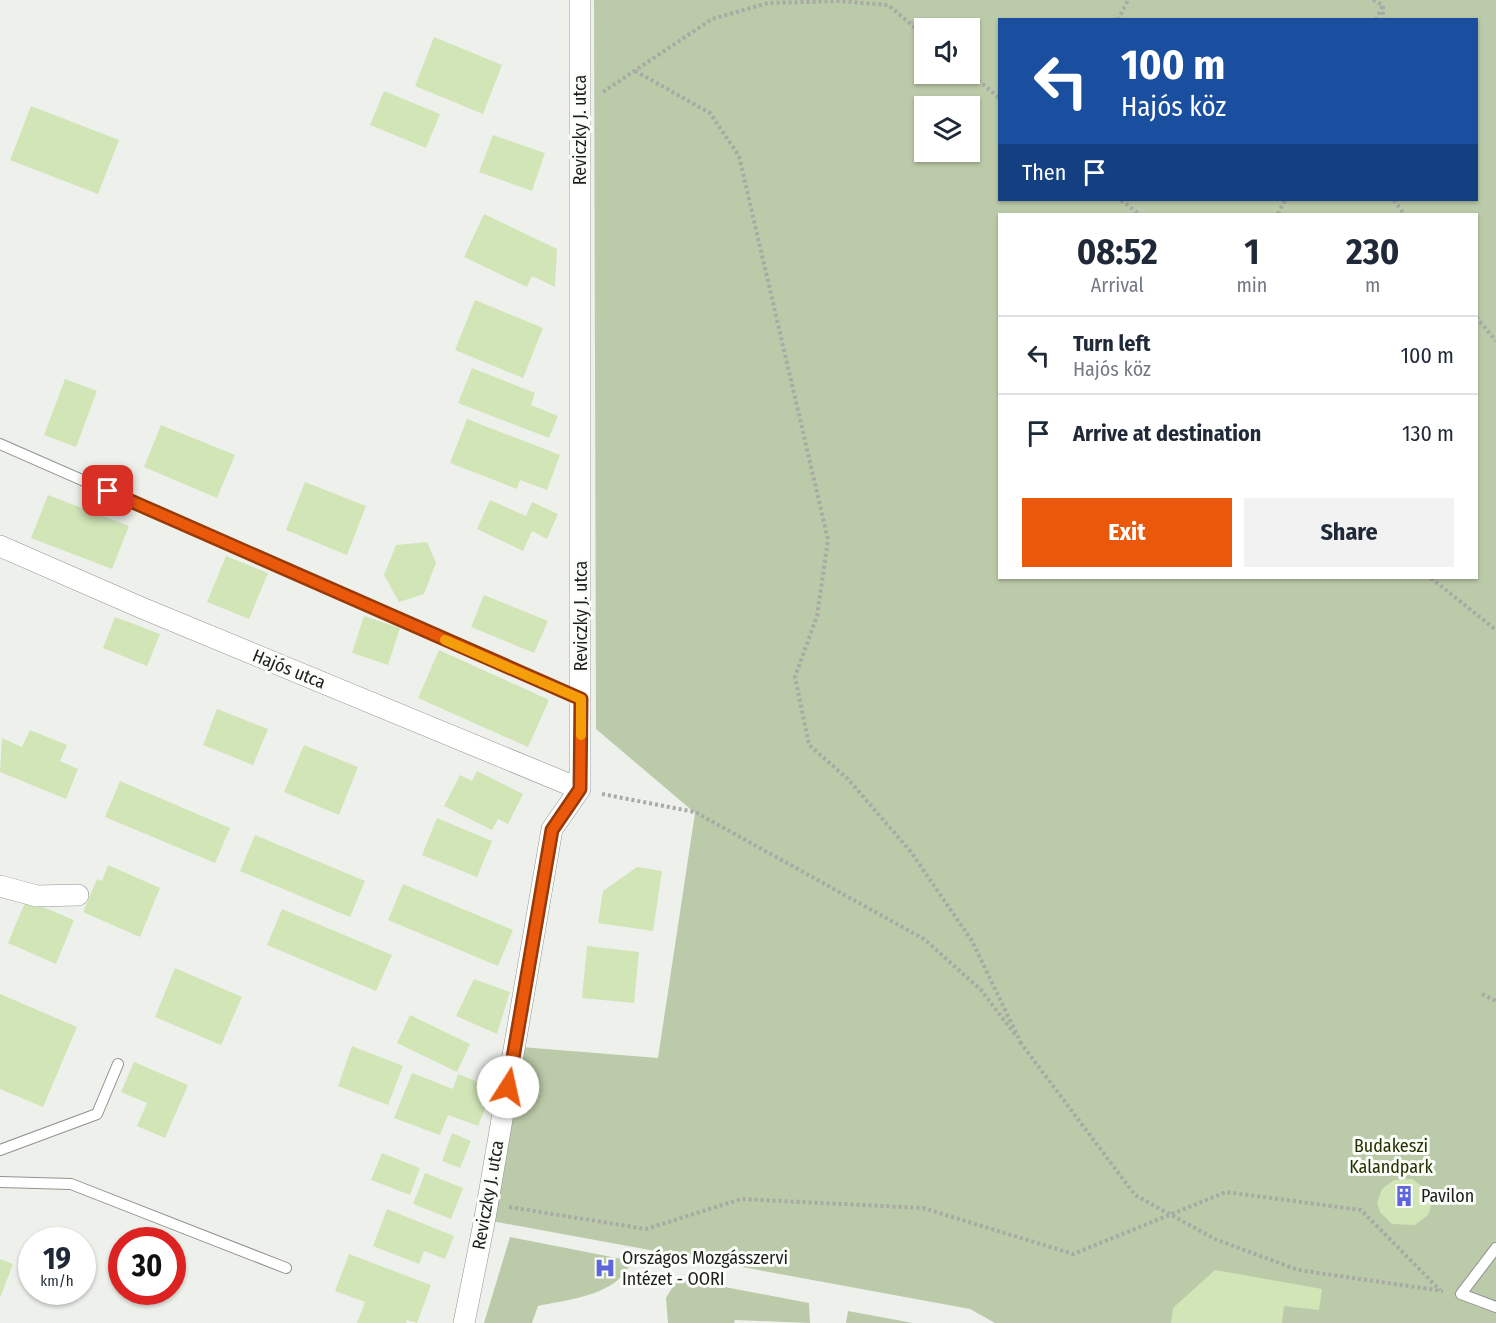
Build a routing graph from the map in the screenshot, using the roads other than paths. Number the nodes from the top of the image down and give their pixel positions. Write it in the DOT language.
graph roads {
  1 [pos="580,0"];
  2 [pos="0,444"];
  3 [pos="0,546"];
  4 [pos="581,699"];
  5 [pos="580,789"];
  6 [pos="0,886"];
  7 [pos="78,895"];
  8 [pos="118,1064"];
  9 [pos="0,1150"];
  10 [pos="0,1182"];
  11 [pos="1496,1248"];
  12 [pos="286,1268"];
  13 [pos="1496,1307"];
  14 [pos="464,1323"];
  1 -- 4 [label="street, Reviczky J. utca"];
  2 -- 4 [label="lane"];
  3 -- 5 [label="street, Hajós utca"];
  4 -- 5 [label="street, Reviczky J. utca"];
  5 -- 14 [label="street, Reviczky J. utca"];
  6 -- 7 [label="street"];
  8 -- 9 [label="lane"];
  10 -- 12 [label="lane"];
  11 -- 13 [label="lane"];
}
